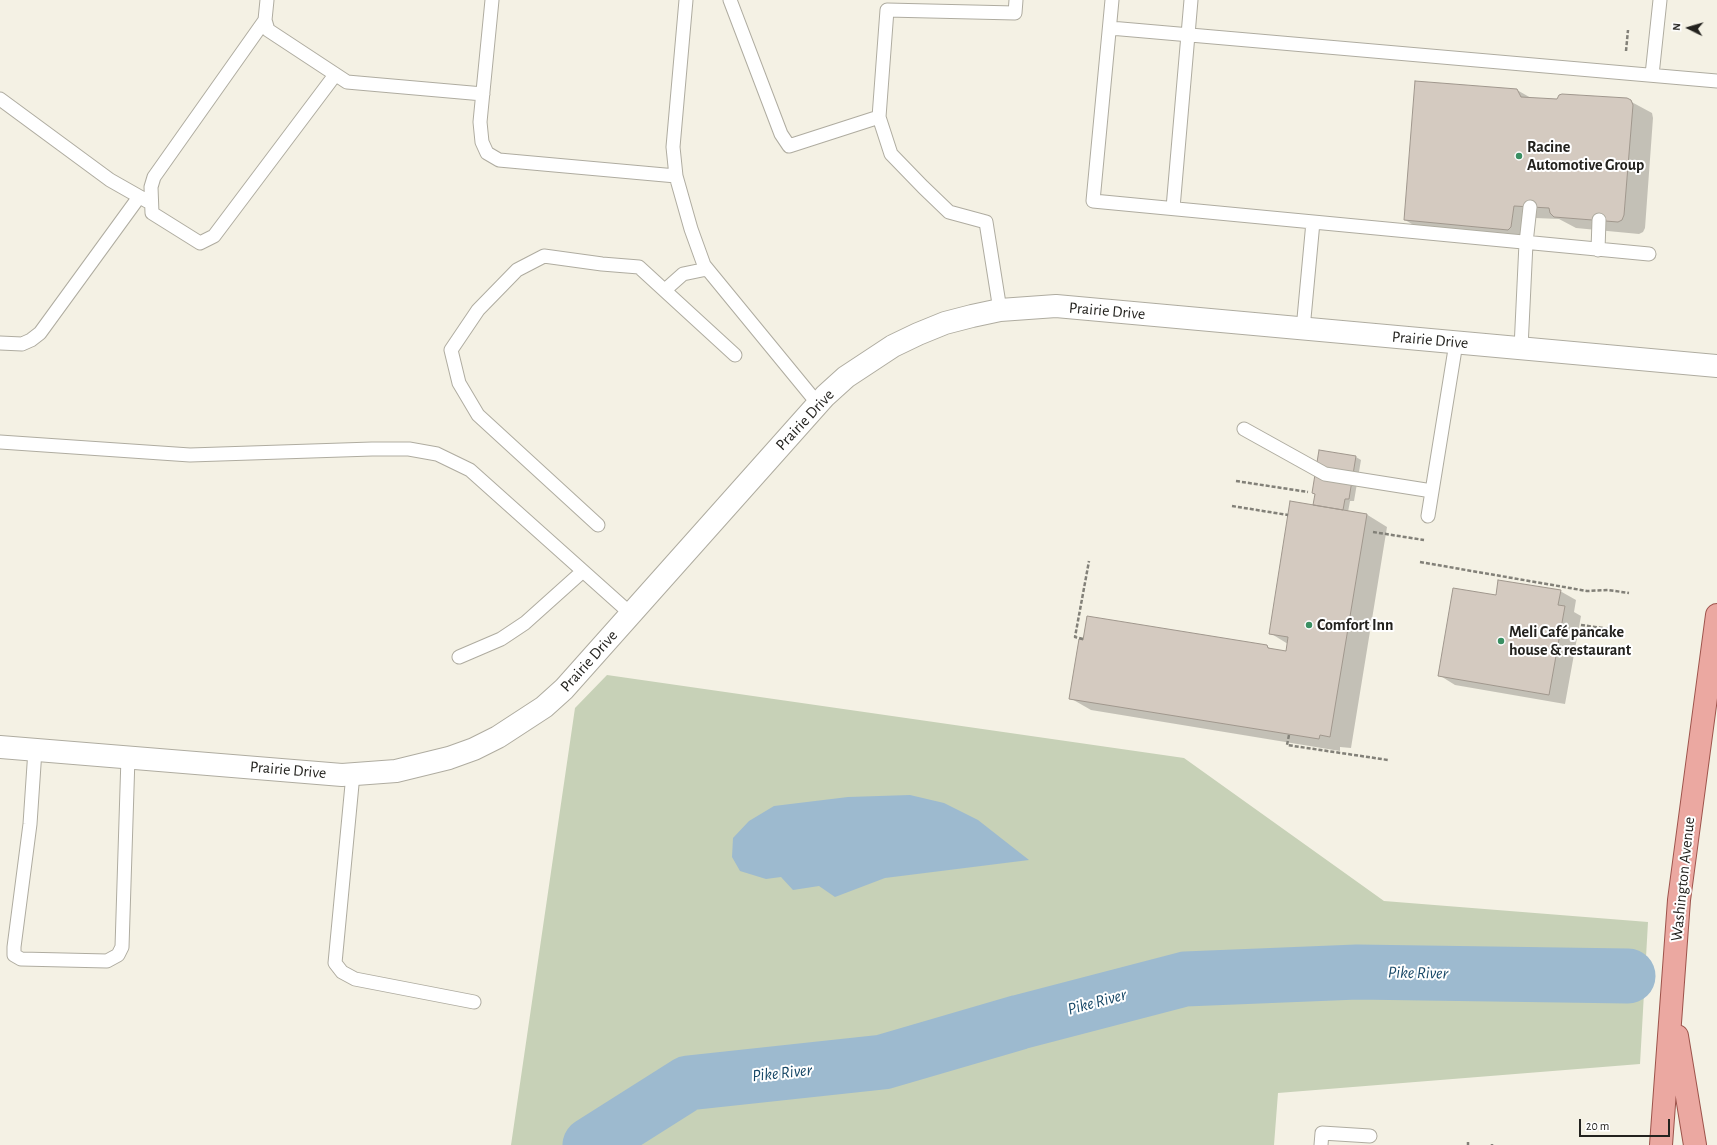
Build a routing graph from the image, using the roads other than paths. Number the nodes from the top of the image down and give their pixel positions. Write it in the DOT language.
graph roads {
  1 [pos="266,0"];
  2 [pos="492,0"];
  3 [pos="686,0"];
  4 [pos="730,0"];
  5 [pos="1016,0"];
  6 [pos="1112,0"];
  7 [pos="1191,0"];
  8 [pos="1660,0"];
  9 [pos="265,20"];
  10 [pos="1110,28"];
  11 [pos="1188,35"];
  12 [pos="335,74"];
  13 [pos="1652,75"];
  14 [pos="1717,81"];
  15 [pos="483,94"];
  16 [pos="0,99"];
  17 [pos="879,117"];
  18 [pos="676,176"];
  19 [pos="145,200"];
  20 [pos="1530,207"];
  21 [pos="1173,208"];
  22 [pos="1599,220"];
  23 [pos="1312,222"];
  24 [pos="1526,243"];
  25 [pos="1598,250"];
  26 [pos="1649,254"];
  27 [pos="707,269"];
  28 [pos="665,290"];
  29 [pos="1000,310"];
  30 [pos="1303,329"];
  31 [pos="0,343"];
  32 [pos="1456,343"];
  33 [pos="1521,348"];
  34 [pos="735,355"];
  35 [pos="1717,366"];
  36 [pos="818,404"];
  37 [pos="1244,429"];
  38 [pos="0,442"];
  39 [pos="1432,491"];
  40 [pos="1428,516"];
  41 [pos="598,525"];
  42 [pos="583,571"];
  43 [pos="631,614"];
  44 [pos="1717,615"];
  45 [pos="459,657"];
  46 [pos="0,747"];
  47 [pos="35,750"];
  48 [pos="128,757"];
  49 [pos="353,774"];
  50 [pos="474,1002"];
  51 [pos="1671,1003"];
  52 [pos="1320,1145"];
  53 [pos="1359,1145"];
  54 [pos="1661,1145"];
  55 [pos="1695,1145"];
  1 -- 9 [label="lane"];
  2 -- 15 [label="lane"];
  3 -- 18 [label="lane"];
  4 -- 17 [label="lane"];
  5 -- 17 [label="lane"];
  6 -- 10 [label="lane"];
  7 -- 11 [label="lane"];
  8 -- 13 [label="lane"];
  9 -- 12 [label="lane"];
  9 -- 19 [label="lane"];
  10 -- 11 [label="lane"];
  10 -- 21 [label="lane"];
  11 -- 13 [label="lane"];
  11 -- 21 [label="lane"];
  12 -- 15 [label="lane"];
  12 -- 19 [label="lane"];
  13 -- 14 [label="lane"];
  15 -- 18 [label="lane"];
  16 -- 19 [label="lane"];
  17 -- 29 [label="lane"];
  18 -- 27 [label="lane"];
  19 -- 31 [label="lane"];
  20 -- 24 [label="lane"];
  21 -- 23 [label="lane"];
  22 -- 25 [label="lane"];
  23 -- 24 [label="lane"];
  23 -- 30 [label="lane"];
  24 -- 25 [label="lane"];
  24 -- 33 [label="lane"];
  25 -- 26 [label="lane"];
  27 -- 28 [label="lane"];
  27 -- 36 [label="lane"];
  28 -- 34 [label="lane"];
  28 -- 41 [label="lane"];
  29 -- 30 [label="street, Prairie Drive"];
  29 -- 36 [label="street, Prairie Drive"];
  30 -- 32 [label="street, Prairie Drive"];
  32 -- 33 [label="street, Prairie Drive"];
  32 -- 39 [label="lane"];
  33 -- 35 [label="street, Prairie Drive"];
  36 -- 43 [label="street, Prairie Drive"];
  37 -- 39 [label="lane"];
  38 -- 42 [label="lane"];
  39 -- 40 [label="lane"];
  42 -- 43 [label="lane"];
  42 -- 45 [label="lane"];
  43 -- 49 [label="street, Prairie Drive"];
  44 -- 51 [label="main road, Washington Avenue"];
  46 -- 47 [label="street, Prairie Drive"];
  47 -- 48 [label="street, Prairie Drive"];
  47 -- 48 [label="lane"];
  48 -- 49 [label="street, Prairie Drive"];
  49 -- 50 [label="lane"];
  51 -- 54 [label="main road, Washington Avenue"];
  51 -- 55 [label="main road"];
  52 -- 53 [label="lane"];
}
